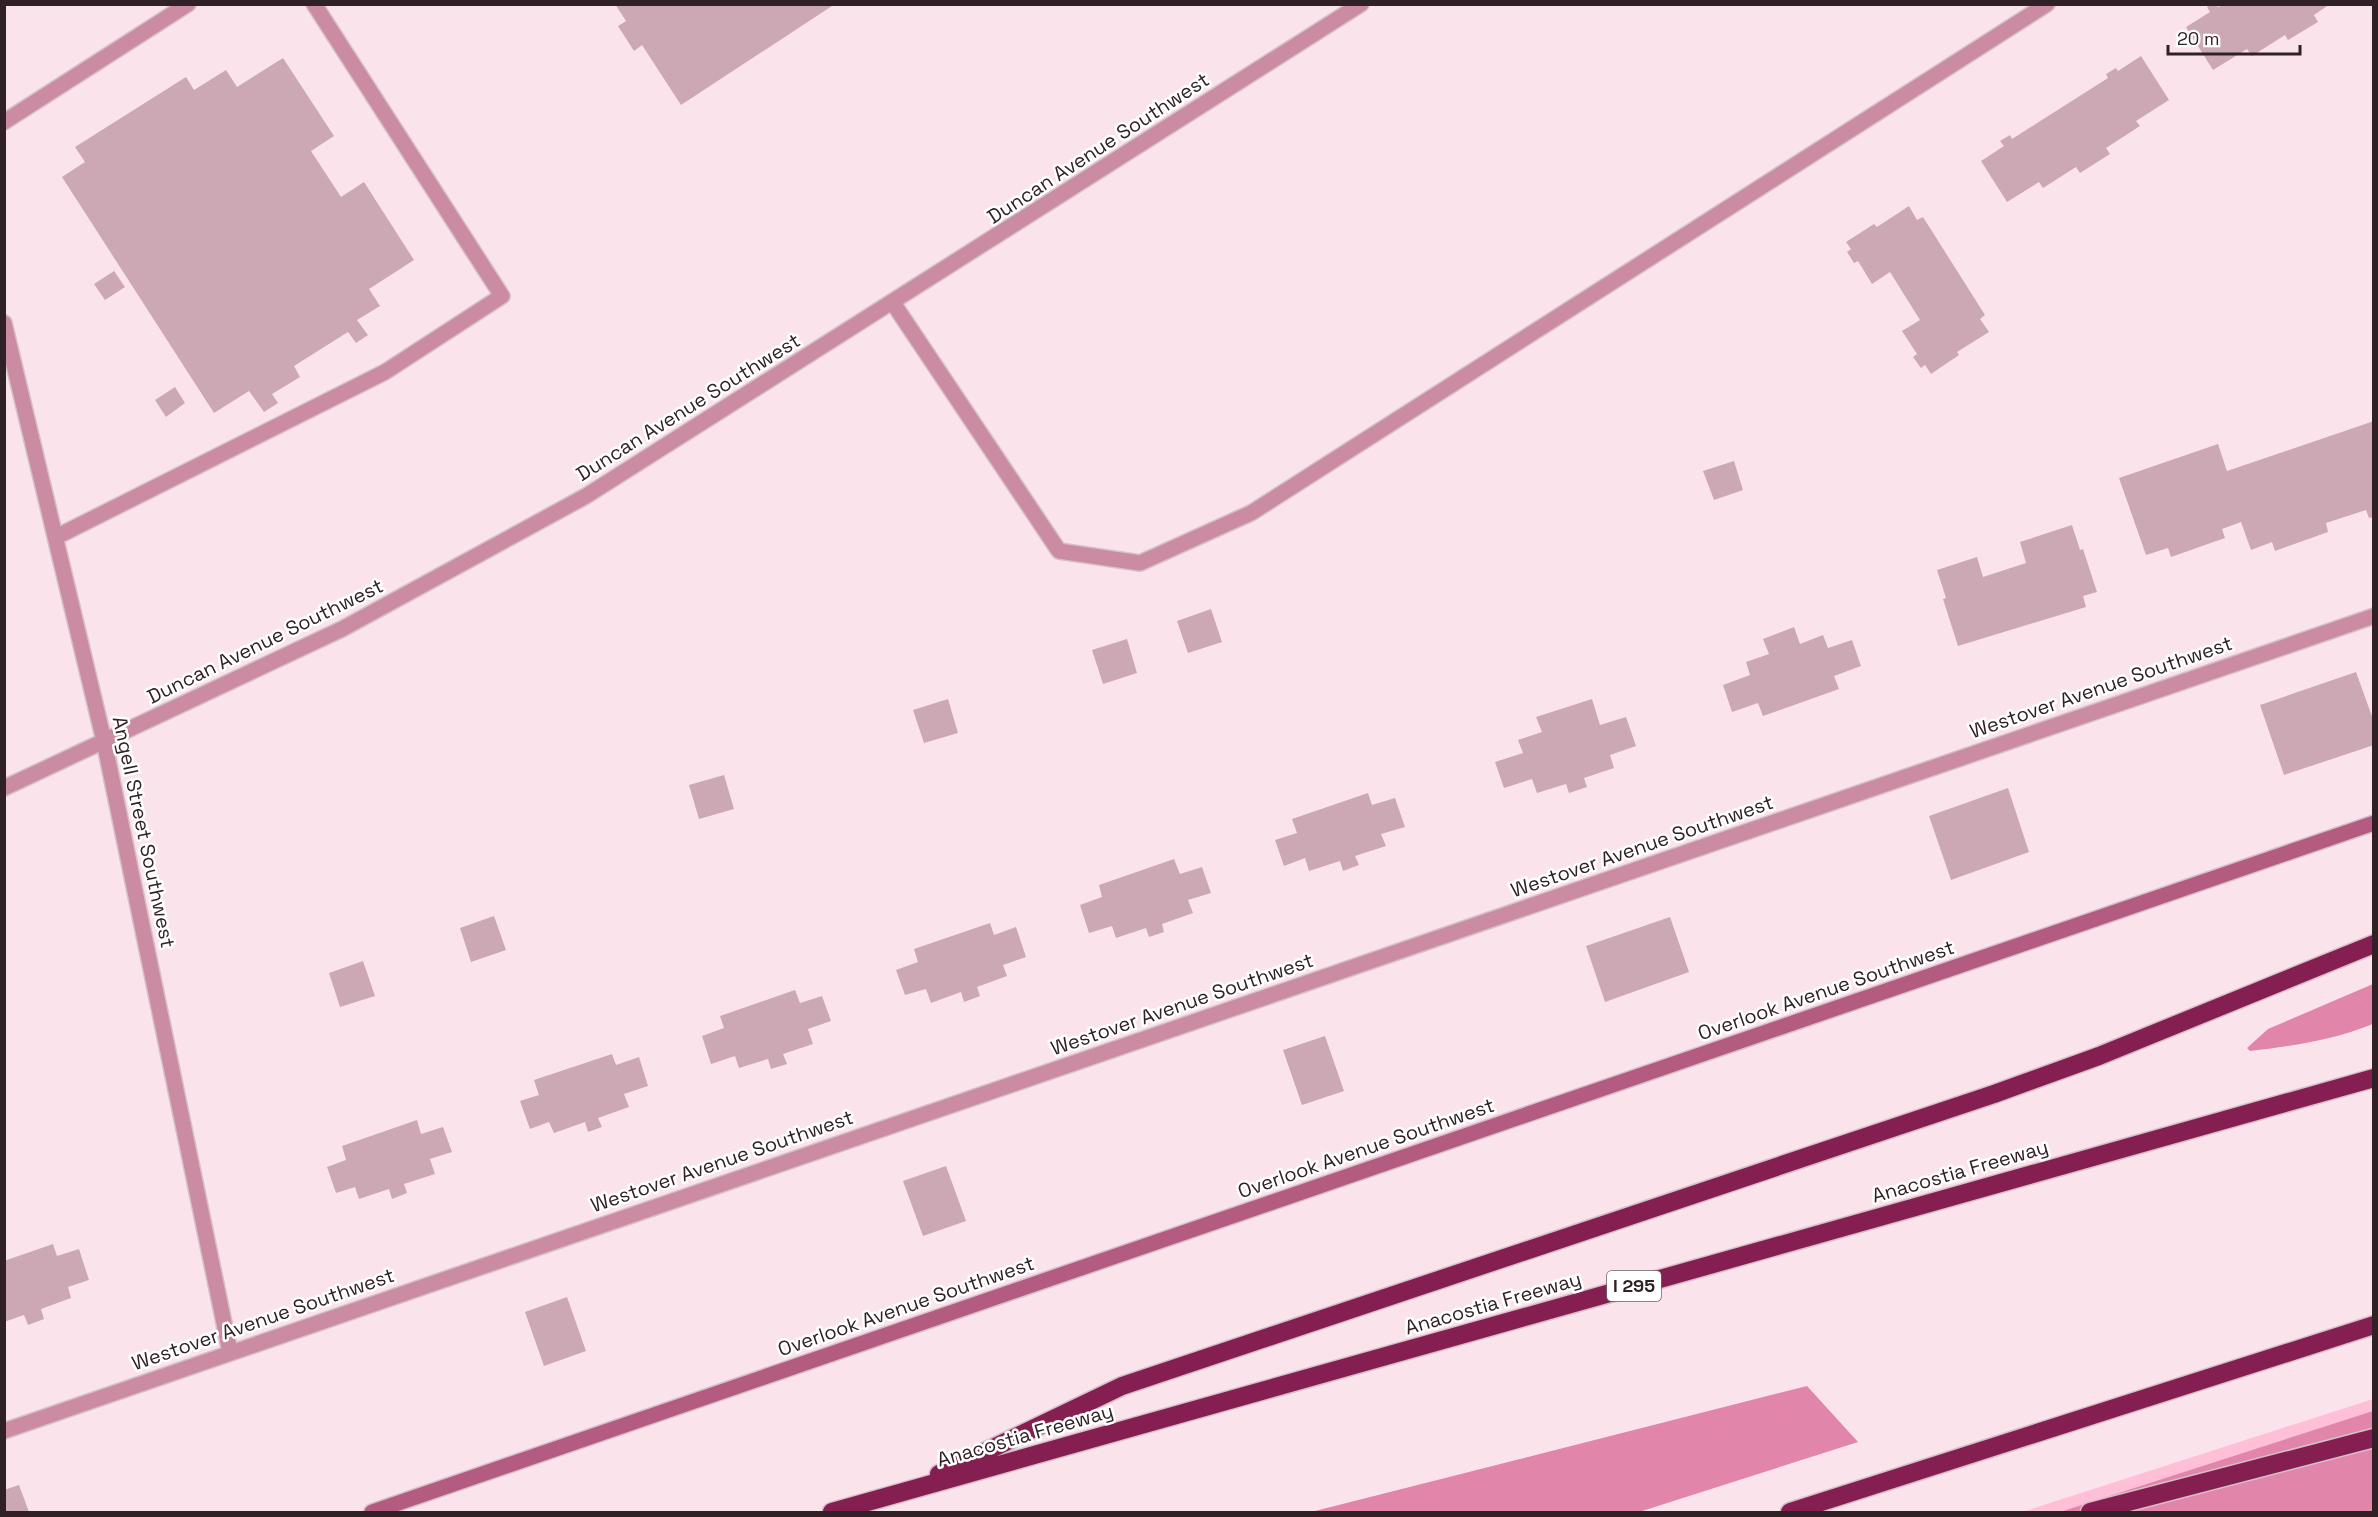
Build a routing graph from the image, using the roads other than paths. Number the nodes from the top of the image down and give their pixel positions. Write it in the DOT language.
graph roads {
  1 [pos="188,4"];
  2 [pos="314,4"];
  3 [pos="1361,4"];
  4 [pos="2047,4"];
  5 [pos="4,122"];
  6 [pos="893,303"];
  7 [pos="4,323"];
  8 [pos="56,537"];
  9 [pos="2373,616"];
  10 [pos="104,741"];
  11 [pos="4,788"];
  12 [pos="2373,823"];
  13 [pos="2373,944"];
  14 [pos="2373,1078"];
  15 [pos="2373,1326"];
  16 [pos="230,1352"];
  17 [pos="4,1431"];
  18 [pos="2373,1438"];
  19 [pos="895,1495"];
  20 [pos="372,1512"];
  21 [pos="832,1512"];
  22 [pos="1790,1512"];
  23 [pos="2090,1512"];
  1 -- 5 [label="street"];
  2 -- 8 [label="street"];
  3 -- 6 [label="street, Duncan Avenue Southwest"];
  4 -- 6 [label="street"];
  6 -- 10 [label="street, Duncan Avenue Southwest"];
  7 -- 8 [label="street, Angell Street Southwest"];
  8 -- 10 [label="street, Angell Street Southwest"];
  9 -- 16 [label="street, Westover Avenue Southwest"];
  10 -- 11 [label="street, Duncan Avenue Southwest"];
  10 -- 16 [label="street, Angell Street Southwest"];
  12 -- 20 [label="street, Overlook Avenue Southwest"];
  13 -- 19 [label="highway"];
  14 -- 19 [label="highway, Anacostia Freeway / I 295"];
  15 -- 22 [label="highway"];
  16 -- 17 [label="street, Westover Avenue Southwest"];
  18 -- 23 [label="highway"];
  19 -- 21 [label="highway, Anacostia Freeway / I 295"];
}
